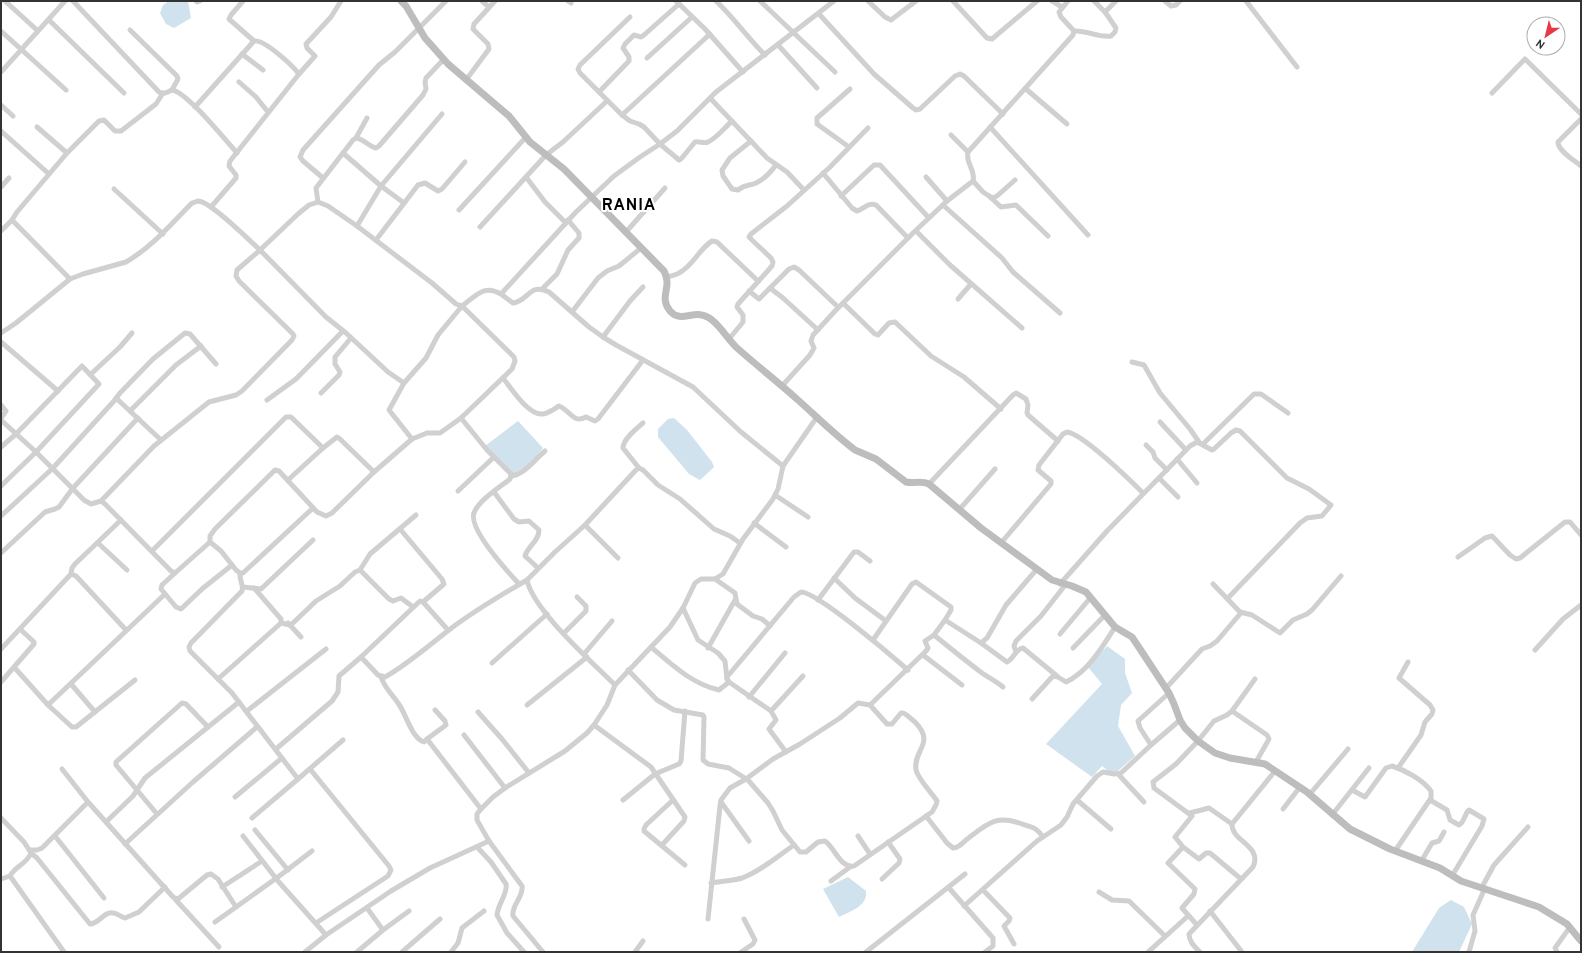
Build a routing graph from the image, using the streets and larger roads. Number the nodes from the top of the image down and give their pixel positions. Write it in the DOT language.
graph roads {
  1 [pos="5,1"];
  2 [pos="65,1"];
  3 [pos="73,1"];
  4 [pos="196,1"];
  5 [pos="200,1"];
  6 [pos="243,1"];
  7 [pos="342,1"];
  8 [pos="400,1"];
  9 [pos="446,1"];
  10 [pos="482,1"];
  11 [pos="494,1"];
  12 [pos="716,1"];
  13 [pos="760,1"];
  14 [pos="834,1"];
  15 [pos="868,1"];
  16 [pos="916,1"];
  17 [pos="953,1"];
  18 [pos="1037,1"];
  19 [pos="1068,1"];
  20 [pos="1094,1"];
  21 [pos="1116,1"];
  22 [pos="1165,1"];
  23 [pos="1180,1"];
  24 [pos="1246,1"];
  25 [pos="677,3"];
  26 [pos="1058,4"];
  27 [pos="489,7"];
  28 [pos="1105,12"];
  29 [pos="818,14"];
  30 [pos="630,17"];
  31 [pos="692,17"];
  32 [pos="49,20"];
  33 [pos="419,28"];
  34 [pos="130,30"];
  35 [pos="1,31"];
  36 [pos="38,31"];
  37 [pos="1074,31"];
  38 [pos="794,33"];
  39 [pos="710,34"];
  40 [pos="254,41"];
  41 [pos="778,45"];
  42 [pos="22,50"];
  43 [pos="242,54"];
  44 [pos="765,55"];
  45 [pos="647,58"];
  46 [pos="444,59"];
  47 [pos="1298,67"];
  48 [pos="2,69"];
  49 [pos="263,70"];
  50 [pos="743,72"];
  51 [pos="834,72"];
  52 [pos="299,74"];
  53 [pos="466,80"];
  54 [pos="239,82"];
  55 [pos="817,88"];
  56 [pos="850,89"];
  57 [pos="1026,89"];
  58 [pos="66,90"];
  59 [pos="172,90"];
  60 [pos="599,92"];
  61 [pos="124,93"];
  62 [pos="1492,93"];
  63 [pos="162,94"];
  64 [pos="710,98"];
  65 [pos="607,101"];
  66 [pos="1,105"];
  67 [pos="195,107"];
  68 [pos="268,112"];
  69 [pos="1001,112"];
  70 [pos="442,114"];
  71 [pos="1581,114"];
  72 [pos="622,115"];
  73 [pos="13,116"];
  74 [pos="367,118"];
  75 [pos="1581,119"];
  76 [pos="732,121"];
  77 [pos="1067,124"];
  78 [pos="37,128"];
  79 [pos="868,128"];
  80 [pos="990,128"];
  81 [pos="1,131"];
  82 [pos="951,135"];
  83 [pos="356,138"];
  84 [pos="523,141"];
  85 [pos="751,141"];
  86 [pos="660,144"];
  87 [pos="849,147"];
  88 [pos="966,149"];
  89 [pos="67,153"];
  90 [pos="237,153"];
  91 [pos="343,153"];
  92 [pos="544,158"];
  93 [pos="465,162"];
  94 [pos="776,165"];
  95 [pos="1581,166"];
  96 [pos="823,173"];
  97 [pos="49,174"];
  98 [pos="926,176"];
  99 [pos="526,177"];
  100 [pos="10,178"];
  101 [pos="323,178"];
  102 [pos="1015,180"];
  103 [pos="973,181"];
  104 [pos="381,186"];
  105 [pos="1,187"];
  106 [pos="114,188"];
  107 [pos="665,188"];
  108 [pos="804,190"];
  109 [pos="841,196"];
  110 [pos="989,196"];
  111 [pos="591,197"];
  112 [pos="947,201"];
  113 [pos="318,202"];
  114 [pos="404,203"];
  115 [pos="942,205"];
  116 [pos="211,207"];
  117 [pos="459,210"];
  118 [pos="929,218"];
  119 [pos="12,220"];
  120 [pos="567,221"];
  121 [pos="357,226"];
  122 [pos="480,227"];
  123 [pos="916,230"];
  124 [pos="1,231"];
  125 [pos="626,232"];
  126 [pos="163,234"];
  127 [pos="1088,234"];
  128 [pos="906,236"];
  129 [pos="1048,236"];
  130 [pos="376,240"];
  131 [pos="641,248"];
  132 [pos="260,250"];
  133 [pos="667,277"];
  134 [pos="70,280"];
  135 [pos="758,281"];
  136 [pos="971,284"];
  137 [pos="643,287"];
  138 [pos="542,288"];
  139 [pos="770,288"];
  140 [pos="749,291"];
  141 [pos="501,294"];
  142 [pos="958,299"];
  143 [pos="843,303"];
  144 [pos="462,306"];
  145 [pos="838,307"];
  146 [pos="572,312"];
  147 [pos="1060,313"];
  148 [pos="816,328"];
  149 [pos="1022,328"];
  150 [pos="343,331"];
  151 [pos="132,332"];
  152 [pos="1,333"];
  153 [pos="603,337"];
  154 [pos="351,338"];
  155 [pos="729,339"];
  156 [pos="1,342"];
  157 [pos="201,346"];
  158 [pos="643,360"];
  159 [pos="1132,362"];
  160 [pos="216,364"];
  161 [pos="91,374"];
  162 [pos="503,378"];
  163 [pos="404,383"];
  164 [pos="779,383"];
  165 [pos="58,391"];
  166 [pos="321,393"];
  167 [pos="116,398"];
  168 [pos="267,400"];
  169 [pos="1,405"];
  170 [pos="1001,409"];
  171 [pos="130,411"];
  172 [pos="1288,414"];
  173 [pos="138,418"];
  174 [pos="461,418"];
  175 [pos="1,419"];
  176 [pos="643,422"];
  177 [pos="813,422"];
  178 [pos="1160,422"];
  179 [pos="16,434"];
  180 [pos="412,439"];
  181 [pos="161,440"];
  182 [pos="1058,441"];
  183 [pos="1201,443"];
  184 [pos="1146,445"];
  185 [pos="1,447"];
  186 [pos="323,448"];
  187 [pos="1186,450"];
  188 [pos="545,451"];
  189 [pos="36,452"];
  190 [pos="494,457"];
  191 [pos="1177,460"];
  192 [pos="783,466"];
  193 [pos="53,468"];
  194 [pos="639,468"];
  195 [pos="995,469"];
  196 [pos="1167,470"];
  197 [pos="374,472"];
  198 [pos="512,476"];
  199 [pos="1159,478"];
  200 [pos="288,480"];
  201 [pos="1197,483"];
  202 [pos="929,484"];
  203 [pos="1,486"];
  204 [pos="74,488"];
  205 [pos="458,490"];
  206 [pos="494,492"];
  207 [pos="1143,493"];
  208 [pos="775,495"];
  209 [pos="1178,497"];
  210 [pos="101,501"];
  211 [pos="313,508"];
  212 [pos="959,510"];
  213 [pos="416,515"];
  214 [pos="1,516"];
  215 [pos="808,517"];
  216 [pos="121,520"];
  217 [pos="754,523"];
  218 [pos="585,525"];
  219 [pos="400,529"];
  220 [pos="1581,535"];
  221 [pos="313,540"];
  222 [pos="738,541"];
  223 [pos="210,542"];
  224 [pos="98,543"];
  225 [pos="1001,543"];
  226 [pos="786,547"];
  227 [pos="152,551"];
  228 [pos="1,553"];
  229 [pos="1458,557"];
  230 [pos="618,558"];
  231 [pos="870,561"];
  232 [pos="232,565"];
  233 [pos="538,568"];
  234 [pos="1037,569"];
  235 [pos="127,570"];
  236 [pos="360,570"];
  237 [pos="175,573"];
  238 [pos="240,573"];
  239 [pos="71,574"];
  240 [pos="1341,576"];
  241 [pos="834,578"];
  242 [pos="715,579"];
  243 [pos="527,580"];
  244 [pos="519,584"];
  245 [pos="1063,584"];
  246 [pos="1213,584"];
  247 [pos="243,587"];
  248 [pos="254,588"];
  249 [pos="165,594"];
  250 [pos="577,597"];
  251 [pos="1090,597"];
  252 [pos="1228,598"];
  253 [pos="735,600"];
  254 [pos="818,600"];
  255 [pos="423,602"];
  256 [pos="1581,605"];
  257 [pos="413,607"];
  258 [pos="683,608"];
  259 [pos="1240,612"];
  260 [pos="547,614"];
  261 [pos="1105,615"];
  262 [pos="945,620"];
  263 [pos="281,621"];
  264 [pos="612,621"];
  265 [pos="886,621"];
  266 [pos="290,624"];
  267 [pos="770,626"];
  268 [pos="1116,627"];
  269 [pos="20,629"];
  270 [pos="126,630"];
  271 [pos="448,630"];
  272 [pos="564,633"];
  273 [pos="1060,634"];
  274 [pos="934,635"];
  275 [pos="301,637"];
  276 [pos="873,640"];
  277 [pos="981,643"];
  278 [pos="2,644"];
  279 [pos="652,647"];
  280 [pos="708,648"];
  281 [pos="1073,648"];
  282 [pos="326,649"];
  283 [pos="1535,650"];
  284 [pos="1016,652"];
  285 [pos="786,653"];
  286 [pos="585,655"];
  287 [pos="923,655"];
  288 [pos="361,657"];
  289 [pos="1408,662"];
  290 [pos="492,663"];
  291 [pos="14,667"];
  292 [pos="628,670"];
  293 [pos="908,670"];
  294 [pos="803,676"];
  295 [pos="381,677"];
  296 [pos="727,677"];
  297 [pos="1058,677"];
  298 [pos="218,679"];
  299 [pos="1255,679"];
  300 [pos="135,680"];
  301 [pos="1,682"];
  302 [pos="729,682"];
  303 [pos="71,684"];
  304 [pos="616,685"];
  305 [pos="962,685"];
  306 [pos="1003,687"];
  307 [pos="1167,691"];
  308 [pos="750,697"];
  309 [pos="1032,699"];
  310 [pos="238,702"];
  311 [pos="48,705"];
  312 [pos="870,705"];
  313 [pos="527,706"];
  314 [pos="435,710"];
  315 [pos="247,711"];
  316 [pos="771,711"];
  317 [pos="1232,711"];
  318 [pos="95,712"];
  319 [pos="478,712"];
  320 [pos="685,712"];
  321 [pos="1180,720"];
  322 [pos="594,725"];
  323 [pos="208,727"];
  324 [pos="257,727"];
  325 [pos="464,735"];
  326 [pos="427,739"];
  327 [pos="343,740"];
  328 [pos="1198,741"];
  329 [pos="1151,745"];
  330 [pos="276,749"];
  331 [pos="1348,749"];
  332 [pos="786,752"];
  333 [pos="282,758"];
  334 [pos="1256,762"];
  335 [pos="1369,768"];
  336 [pos="1398,768"];
  337 [pos="62,769"];
  338 [pos="310,769"];
  339 [pos="1275,771"];
  340 [pos="529,773"];
  341 [pos="655,774"];
  342 [pos="1118,774"];
  343 [pos="298,779"];
  344 [pos="746,779"];
  345 [pos="1300,787"];
  346 [pos="137,788"];
  347 [pos="505,788"];
  348 [pos="1352,790"];
  349 [pos="1310,794"];
  350 [pos="235,797"];
  351 [pos="623,800"];
  352 [pos="673,800"];
  353 [pos="1077,800"];
  354 [pos="1430,800"];
  355 [pos="88,802"];
  356 [pos="721,802"];
  357 [pos="1144,802"];
  358 [pos="481,809"];
  359 [pos="1283,809"];
  360 [pos="1190,813"];
  361 [pos="157,814"];
  362 [pos="1332,815"];
  363 [pos="926,816"];
  364 [pos="1,818"];
  365 [pos="252,818"];
  366 [pos="106,822"];
  367 [pos="1232,824"];
  368 [pos="1528,827"];
  369 [pos="1111,829"];
  370 [pos="255,830"];
  371 [pos="1444,832"];
  372 [pos="55,836"];
  373 [pos="243,836"];
  374 [pos="858,836"];
  375 [pos="1043,836"];
  376 [pos="749,841"];
  377 [pos="888,842"];
  378 [pos="125,844"];
  379 [pos="482,844"];
  380 [pos="662,845"];
  381 [pos="794,845"];
  382 [pos="1184,847"];
  383 [pos="312,850"];
  384 [pos="31,851"];
  385 [pos="1395,851"];
  386 [pos="870,854"];
  387 [pos="1422,860"];
  388 [pos="262,861"];
  389 [pos="685,865"];
  390 [pos="850,867"];
  391 [pos="288,870"];
  392 [pos="965,874"];
  393 [pos="10,876"];
  394 [pos="1452,876"];
  395 [pos="1,879"];
  396 [pos="276,879"];
  397 [pos="882,879"];
  398 [pos="1241,879"];
  399 [pos="831,881"];
  400 [pos="711,883"];
  401 [pos="222,886"];
  402 [pos="165,888"];
  403 [pos="949,888"];
  404 [pos="1483,888"];
  405 [pos="983,890"];
  406 [pos="1099,892"];
  407 [pos="104,898"];
  408 [pos="175,898"];
  409 [pos="964,906"];
  410 [pos="236,907"];
  411 [pos="367,908"];
  412 [pos="409,910"];
  413 [pos="484,911"];
  414 [pos="1210,911"];
  415 [pos="1188,916"];
  416 [pos="708,918"];
  417 [pos="440,919"];
  418 [pos="744,919"];
  419 [pos="215,922"];
  420 [pos="1197,925"];
  421 [pos="318,926"];
  422 [pos="1570,927"];
  423 [pos="383,930"];
  424 [pos="326,936"];
  425 [pos="1166,936"];
  426 [pos="643,941"];
  427 [pos="1581,941"];
  428 [pos="1014,944"];
  429 [pos="219,947"];
  430 [pos="64,952"];
  431 [pos="305,952"];
  432 [pos="357,952"];
  433 [pos="402,952"];
  434 [pos="450,952"];
  435 [pos="524,952"];
  436 [pos="543,952"];
  437 [pos="636,952"];
  438 [pos="741,952"];
  439 [pos="866,952"];
  440 [pos="986,952"];
  441 [pos="1148,952"];
  442 [pos="1200,952"];
  443 [pos="1242,952"];
  444 [pos="1468,952"];
  445 [pos="1557,952"];
  1 -- 36 [label="street"];
  2 -- 32 [label="street"];
  3 -- 63 [label="street"];
  4 -- 5 [label="street"];
  6 -- 40 [label="street"];
  7 -- 52 [label="street"];
  8 -- 33 [label="street"];
  9 -- 33 [label="street"];
  10 -- 27 [label="street"];
  11 -- 27 [label="street"];
  12 -- 44 [label="street"];
  13 -- 38 [label="street"];
  14 -- 29 [label="street"];
  15 -- 16 [label="street"];
  17 -- 18 [label="street"];
  19 -- 26 [label="street"];
  20 -- 28 [label="street"];
  21 -- 28 [label="street"];
  22 -- 23 [label="street"];
  24 -- 47 [label="street"];
  25 -- 31 [label="street"];
  25 -- 60 [label="street"];
  26 -- 37 [label="street"];
  27 -- 53 [label="street"];
  28 -- 37 [label="street"];
  29 -- 38 [label="street"];
  29 -- 69 [label="street"];
  30 -- 60 [label="street"];
  31 -- 39 [label="street"];
  31 -- 45 [label="street"];
  32 -- 36 [label="street"];
  32 -- 61 [label="street"];
  33 -- 46 [label="street"];
  33 -- 101 [label="street"];
  34 -- 59 [label="street"];
  35 -- 42 [label="street"];
  36 -- 42 [label="street"];
  37 -- 57 [label="street"];
  38 -- 41 [label="street"];
  38 -- 51 [label="street"];
  39 -- 50 [label="street"];
  39 -- 72 [label="street"];
  40 -- 43 [label="street"];
  40 -- 52 [label="street"];
  41 -- 44 [label="street"];
  41 -- 55 [label="street"];
  42 -- 48 [label="street"];
  42 -- 58 [label="street"];
  43 -- 49 [label="street"];
  43 -- 67 [label="street"];
  44 -- 50 [label="street"];
  46 -- 53 [label="street"];
  46 -- 83 [label="street"];
  50 -- 64 [label="street"];
  52 -- 68 [label="street"];
  53 -- 84 [label="street"];
  54 -- 68 [label="street"];
  56 -- 87 [label="street"];
  57 -- 69 [label="street"];
  57 -- 77 [label="street"];
  59 -- 63 [label="street"];
  59 -- 67 [label="street"];
  60 -- 65 [label="street"];
  62 -- 71 [label="street"];
  63 -- 89 [label="street"];
  64 -- 76 [label="street"];
  64 -- 86 [label="street"];
  65 -- 72 [label="street"];
  65 -- 92 [label="street"];
  66 -- 73 [label="street"];
  67 -- 90 [label="street"];
  68 -- 90 [label="street"];
  69 -- 80 [label="street"];
  70 -- 104 [label="street"];
  72 -- 86 [label="street"];
  74 -- 83 [label="street"];
  75 -- 95 [label="street"];
  76 -- 85 [label="street"];
  76 -- 86 [label="street"];
  78 -- 89 [label="street"];
  79 -- 87 [label="street"];
  80 -- 88 [label="street"];
  80 -- 127 [label="street"];
  81 -- 97 [label="street"];
  82 -- 88 [label="street"];
  83 -- 91 [label="street"];
  84 -- 92 [label="street"];
  84 -- 117 [label="street"];
  85 -- 94 [label="street"];
  85 -- 94 [label="street"];
  86 -- 111 [label="street"];
  87 -- 96 [label="street"];
  88 -- 103 [label="street"];
  89 -- 97 [label="street"];
  90 -- 116 [label="street"];
  91 -- 101 [label="street"];
  91 -- 104 [label="street"];
  92 -- 99 [label="street"];
  92 -- 111 [label="street"];
  93 -- 114 [label="street"];
  94 -- 108 [label="street"];
  96 -- 108 [label="street"];
  96 -- 109 [label="street"];
  97 -- 119 [label="street"];
  98 -- 112 [label="street"];
  99 -- 120 [label="street"];
  99 -- 122 [label="street"];
  100 -- 105 [label="street"];
  101 -- 113 [label="street"];
  102 -- 110 [label="street"];
  103 -- 110 [label="street"];
  103 -- 112 [label="street"];
  104 -- 114 [label="street"];
  104 -- 121 [label="street"];
  106 -- 126 [label="street"];
  107 -- 125 [label="street"];
  108 -- 135 [label="street"];
  109 -- 118 [label="street"];
  109 -- 128 [label="street"];
  110 -- 129 [label="street"];
  111 -- 120 [label="street"];
  111 -- 125 [label="street"];
  112 -- 115 [label="street"];
  113 -- 121 [label="street"];
  113 -- 132 [label="street"];
  114 -- 130 [label="street"];
  115 -- 118 [label="street"];
  115 -- 147 [label="street"];
  116 -- 126 [label="street"];
  116 -- 132 [label="street"];
  118 -- 123 [label="street"];
  119 -- 124 [label="street"];
  119 -- 134 [label="street"];
  120 -- 138 [label="street"];
  120 -- 141 [label="street"];
  121 -- 130 [label="street"];
  123 -- 128 [label="street"];
  123 -- 136 [label="street"];
  125 -- 131 [label="street"];
  126 -- 134 [label="street"];
  128 -- 143 [label="street"];
  130 -- 144 [label="street"];
  131 -- 133 [label="street"];
  131 -- 146 [label="street"];
  132 -- 150 [label="street"];
  132 -- 181 [label="street"];
  133 -- 135 [label="street"];
  133 -- 155 [label="street"];
  134 -- 152 [label="street"];
  135 -- 140 [label="street"];
  136 -- 142 [label="street"];
  136 -- 149 [label="street"];
  137 -- 153 [label="street"];
  138 -- 141 [label="street"];
  138 -- 146 [label="street"];
  139 -- 140 [label="street"];
  139 -- 145 [label="street"];
  139 -- 148 [label="street"];
  140 -- 155 [label="street"];
  141 -- 144 [label="street"];
  143 -- 145 [label="street"];
  143 -- 170 [label="street"];
  144 -- 162 [label="street"];
  144 -- 163 [label="street"];
  145 -- 148 [label="street"];
  146 -- 153 [label="street"];
  148 -- 164 [label="street"];
  150 -- 154 [label="street"];
  150 -- 168 [label="street"];
  151 -- 161 [label="street"];
  153 -- 158 [label="street"];
  154 -- 163 [label="street"];
  154 -- 166 [label="street"];
  155 -- 164 [label="street"];
  156 -- 165 [label="street"];
  157 -- 160 [label="street"];
  157 -- 167 [label="street"];
  157 -- 171 [label="street"];
  158 -- 162 [label="street"];
  158 -- 192 [label="street"];
  159 -- 183 [label="street"];
  161 -- 165 [label="street"];
  161 -- 189 [label="street"];
  162 -- 174 [label="street"];
  163 -- 180 [label="street"];
  164 -- 177 [label="street"];
  165 -- 179 [label="street"];
  167 -- 171 [label="street"];
  167 -- 193 [label="street"];
  169 -- 175 [label="street"];
  170 -- 182 [label="street"];
  170 -- 202 [label="street"];
  171 -- 173 [label="street"];
  172 -- 183 [label="street"];
  173 -- 181 [label="street"];
  173 -- 204 [label="street"];
  174 -- 180 [label="street"];
  174 -- 190 [label="street"];
  175 -- 179 [label="street"];
  176 -- 194 [label="street"];
  177 -- 192 [label="street"];
  177 -- 202 [label="street"];
  178 -- 187 [label="street"];
  179 -- 185 [label="street"];
  179 -- 189 [label="street"];
  180 -- 197 [label="street"];
  181 -- 210 [label="street"];
  182 -- 207 [label="street"];
  182 -- 225 [label="street"];
  183 -- 187 [label="street"];
  183 -- 252 [label="street"];
  184 -- 196 [label="street"];
  186 -- 197 [label="street"];
  186 -- 200 [label="street"];
  186 -- 227 [label="street"];
  187 -- 191 [label="street"];
  188 -- 198 [label="street"];
  189 -- 193 [label="street"];
  189 -- 203 [label="street"];
  190 -- 198 [label="street"];
  190 -- 205 [label="street"];
  191 -- 196 [label="street"];
  191 -- 201 [label="street"];
  192 -- 208 [label="street"];
  193 -- 204 [label="street"];
  193 -- 214 [label="street"];
  194 -- 218 [label="street"];
  194 -- 222 [label="street"];
  195 -- 212 [label="street"];
  196 -- 199 [label="street"];
  197 -- 211 [label="street"];
  198 -- 206 [label="street"];
  199 -- 207 [label="street"];
  199 -- 209 [label="street"];
  200 -- 211 [label="street"];
  200 -- 223 [label="street"];
  202 -- 212 [label="street"];
  204 -- 210 [label="street"];
  204 -- 228 [label="street"];
  206 -- 233 [label="street"];
  206 -- 244 [label="street"];
  207 -- 245 [label="street"];
  208 -- 215 [label="street"];
  208 -- 217 [label="street"];
  210 -- 216 [label="street"];
  211 -- 238 [label="street"];
  212 -- 225 [label="street"];
  213 -- 219 [label="street"];
  216 -- 224 [label="street"];
  216 -- 227 [label="street"];
  217 -- 222 [label="street"];
  217 -- 226 [label="street"];
  218 -- 230 [label="street"];
  218 -- 233 [label="street"];
  219 -- 236 [label="street"];
  219 -- 255 [label="street"];
  220 -- 229 [label="street"];
  221 -- 248 [label="street"];
  222 -- 242 [label="street"];
  223 -- 232 [label="street"];
  223 -- 237 [label="street"];
  224 -- 235 [label="street"];
  224 -- 239 [label="street"];
  225 -- 234 [label="street"];
  227 -- 237 [label="street"];
  231 -- 241 [label="street"];
  232 -- 238 [label="street"];
  232 -- 249 [label="street"];
  233 -- 243 [label="street"];
  234 -- 245 [label="street"];
  234 -- 277 [label="street"];
  236 -- 257 [label="street"];
  236 -- 266 [label="street"];
  237 -- 249 [label="street"];
  238 -- 247 [label="street"];
  239 -- 269 [label="street"];
  239 -- 270 [label="street"];
  240 -- 259 [label="street"];
  241 -- 254 [label="street"];
  241 -- 265 [label="street"];
  242 -- 253 [label="street"];
  242 -- 258 [label="street"];
  243 -- 244 [label="street"];
  243 -- 260 [label="street"];
  244 -- 271 [label="street"];
  245 -- 251 [label="street"];
  245 -- 284 [label="street"];
  246 -- 252 [label="street"];
  247 -- 248 [label="street"];
  247 -- 298 [label="street"];
  248 -- 263 [label="street"];
  249 -- 270 [label="street"];
  250 -- 272 [label="street"];
  251 -- 261 [label="street"];
  251 -- 273 [label="street"];
  252 -- 259 [label="street"];
  253 -- 267 [label="street"];
  253 -- 280 [label="street"];
  254 -- 267 [label="street"];
  254 -- 276 [label="street"];
  255 -- 257 [label="street"];
  255 -- 271 [label="street"];
  256 -- 283 [label="street"];
  257 -- 288 [label="street"];
  258 -- 279 [label="street"];
  258 -- 280 [label="street"];
  259 -- 307 [label="street"];
  260 -- 272 [label="street"];
  260 -- 290 [label="street"];
  261 -- 268 [label="street"];
  261 -- 281 [label="street"];
  262 -- 265 [label="street"];
  262 -- 274 [label="street"];
  262 -- 277 [label="street"];
  263 -- 266 [label="street"];
  263 -- 298 [label="street"];
  264 -- 286 [label="street"];
  265 -- 276 [label="street"];
  266 -- 275 [label="street"];
  267 -- 296 [label="street"];
  268 -- 297 [label="street"];
  268 -- 307 [label="street"];
  269 -- 278 [label="street"];
  269 -- 291 [label="street"];
  270 -- 303 [label="street"];
  271 -- 295 [label="street"];
  272 -- 286 [label="street"];
  274 -- 287 [label="street"];
  274 -- 306 [label="street"];
  276 -- 293 [label="street"];
  277 -- 284 [label="street"];
  279 -- 292 [label="street"];
  279 -- 302 [label="street"];
  280 -- 296 [label="street"];
  282 -- 315 [label="street"];
  284 -- 297 [label="street"];
  285 -- 308 [label="street"];
  286 -- 304 [label="street"];
  286 -- 313 [label="street"];
  287 -- 293 [label="street"];
  287 -- 305 [label="street"];
  288 -- 295 [label="street"];
  288 -- 330 [label="street"];
  289 -- 336 [label="street"];
  291 -- 301 [label="street"];
  291 -- 311 [label="street"];
  292 -- 304 [label="street"];
  292 -- 320 [label="street"];
  293 -- 312 [label="street"];
  294 -- 316 [label="street"];
  295 -- 326 [label="street"];
  296 -- 302 [label="street"];
  297 -- 309 [label="street"];
  298 -- 310 [label="street"];
  299 -- 317 [label="street"];
  300 -- 318 [label="street"];
  302 -- 308 [label="street"];
  303 -- 311 [label="street"];
  303 -- 318 [label="street"];
  304 -- 322 [label="street"];
  307 -- 321 [label="street"];
  307 -- 329 [label="street"];
  308 -- 316 [label="street"];
  310 -- 315 [label="street"];
  310 -- 323 [label="street"];
  311 -- 318 [label="street"];
  312 -- 332 [label="street"];
  312 -- 363 [label="street"];
  314 -- 326 [label="street"];
  315 -- 324 [label="street"];
  316 -- 332 [label="street"];
  317 -- 328 [label="street"];
  317 -- 334 [label="street"];
  319 -- 340 [label="street"];
  320 -- 341 [label="street"];
  320 -- 344 [label="street"];
  321 -- 328 [label="street"];
  321 -- 329 [label="street"];
  322 -- 340 [label="street"];
  322 -- 341 [label="street"];
  323 -- 346 [label="street"];
  323 -- 346 [label="street"];
  324 -- 330 [label="street"];
  324 -- 361 [label="street"];
  325 -- 347 [label="street"];
  326 -- 358 [label="street"];
  327 -- 338 [label="street"];
  328 -- 334 [label="street"];
  328 -- 360 [label="street"];
  329 -- 342 [label="street"];
  330 -- 333 [label="street"];
  331 -- 349 [label="street"];
  332 -- 344 [label="street"];
  333 -- 343 [label="street"];
  333 -- 350 [label="street"];
  334 -- 339 [label="street"];
  335 -- 348 [label="street"];
  336 -- 348 [label="street"];
  336 -- 354 [label="street"];
  337 -- 355 [label="street"];
  338 -- 343 [label="street"];
  338 -- 421 [label="street"];
  339 -- 345 [label="street"];
  339 -- 367 [label="street"];
  340 -- 347 [label="street"];
  341 -- 351 [label="street"];
  341 -- 352 [label="street"];
  342 -- 353 [label="street"];
  342 -- 357 [label="street"];
  343 -- 365 [label="street"];
  344 -- 356 [label="street"];
  344 -- 381 [label="street"];
  345 -- 349 [label="street"];
  345 -- 359 [label="street"];
  346 -- 361 [label="street"];
  346 -- 366 [label="street"];
  347 -- 358 [label="street"];
  348 -- 362 [label="street"];
  349 -- 362 [label="street"];
  352 -- 380 [label="street"];
  352 -- 380 [label="street"];
  353 -- 369 [label="street"];
  353 -- 375 [label="street"];
  354 -- 385 [label="street"];
  354 -- 394 [label="street"];
  355 -- 366 [label="street"];
  355 -- 372 [label="street"];
  356 -- 376 [label="street"];
  356 -- 400 [label="street"];
  358 -- 379 [label="street"];
  360 -- 367 [label="street"];
  360 -- 382 [label="street"];
  361 -- 378 [label="street"];
  362 -- 385 [label="street"];
  363 -- 375 [label="street"];
  363 -- 377 [label="street"];
  364 -- 384 [label="street"];
  366 -- 378 [label="street"];
  367 -- 398 [label="street"];
  368 -- 404 [label="street"];
  370 -- 391 [label="street"];
  371 -- 387 [label="street"];
  372 -- 384 [label="street"];
  372 -- 407 [label="street"];
  373 -- 388 [label="street"];
  374 -- 386 [label="street"];
  375 -- 405 [label="street"];
  377 -- 386 [label="street"];
  377 -- 397 [label="street"];
  378 -- 402 [label="street"];
  379 -- 411 [label="street"];
  379 -- 435 [label="street"];
  379 -- 436 [label="street"];
  380 -- 389 [label="street"];
  381 -- 390 [label="street"];
  381 -- 400 [label="street"];
  382 -- 398 [label="street"];
  382 -- 415 [label="street"];
  383 -- 391 [label="street"];
  384 -- 393 [label="street"];
  384 -- 402 [label="street"];
  385 -- 387 [label="street"];
  386 -- 390 [label="street"];
  387 -- 394 [label="street"];
  388 -- 396 [label="street"];
  388 -- 401 [label="street"];
  390 -- 399 [label="street"];
  391 -- 396 [label="street"];
  392 -- 403 [label="street"];
  393 -- 395 [label="street"];
  393 -- 430 [label="street"];
  394 -- 404 [label="street"];
  396 -- 410 [label="street"];
  396 -- 421 [label="street"];
  398 -- 414 [label="street"];
  400 -- 416 [label="street"];
  401 -- 408 [label="street"];
  401 -- 410 [label="street"];
  402 -- 408 [label="street"];
  403 -- 409 [label="street"];
  403 -- 439 [label="street"];
  404 -- 422 [label="street"];
  404 -- 444 [label="street"];
  405 -- 409 [label="street"];
  405 -- 428 [label="street"];
  406 -- 425 [label="street"];
  408 -- 429 [label="street"];
  409 -- 440 [label="street"];
  410 -- 419 [label="street"];
  411 -- 423 [label="street"];
  411 -- 424 [label="street"];
  412 -- 423 [label="street"];
  413 -- 434 [label="street"];
  414 -- 420 [label="street"];
  414 -- 443 [label="street"];
  415 -- 420 [label="street"];
  415 -- 425 [label="street"];
  417 -- 433 [label="street"];
  418 -- 438 [label="street"];
  420 -- 442 [label="street"];
  421 -- 424 [label="street"];
  422 -- 427 [label="street"];
  422 -- 445 [label="street"];
  423 -- 432 [label="street"];
  424 -- 431 [label="street"];
  425 -- 441 [label="street"];
  426 -- 437 [label="street"];
}
